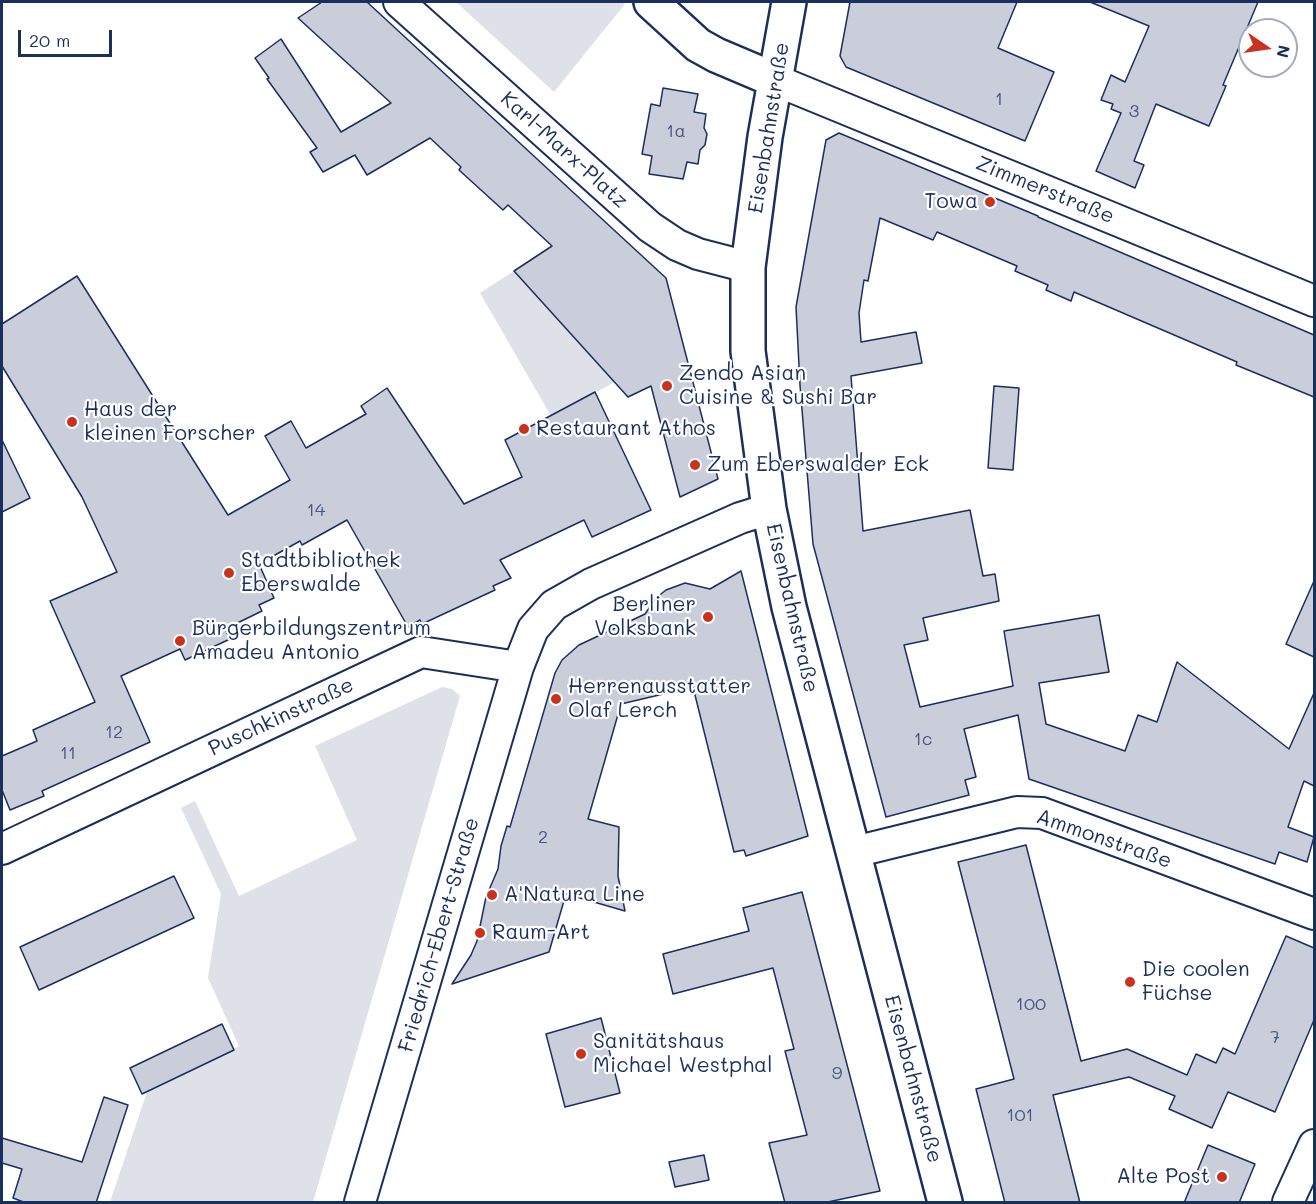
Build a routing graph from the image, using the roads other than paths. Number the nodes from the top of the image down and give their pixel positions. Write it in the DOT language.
graph roads {
  1 [pos="399,2"];
  2 [pos="651,2"];
  3 [pos="789,2"];
  4 [pos="775,80"];
  5 [pos="748,267"];
  6 [pos="1314,301"];
  7 [pos="769,509"];
  8 [pos="518,667"];
  9 [pos="2,849"];
  10 [pos="854,852"];
  11 [pos="1314,914"];
  12 [pos="1314,1145"];
  13 [pos="360,1203"];
  14 [pos="945,1203"];
  15 [pos="1288,1203"];
  1 -- 5 [label="street, Karl-Marx-Platz"];
  2 -- 4 [label="main road"];
  3 -- 4 [label="main road, Eisenbahnstraße"];
  4 -- 5 [label="main road, Eisenbahnstraße"];
  4 -- 6 [label="street, Zimmerstraße"];
  5 -- 7 [label="main road, Eisenbahnstraße"];
  7 -- 8 [label="street"];
  7 -- 10 [label="main road, Eisenbahnstraße"];
  8 -- 9 [label="street, Puschkinstraße"];
  8 -- 13 [label="street, Friedrich-Ebert-Straße"];
  10 -- 11 [label="street, Ammonstraße"];
  10 -- 14 [label="main road, Eisenbahnstraße"];
  12 -- 15 [label="street"];
}
